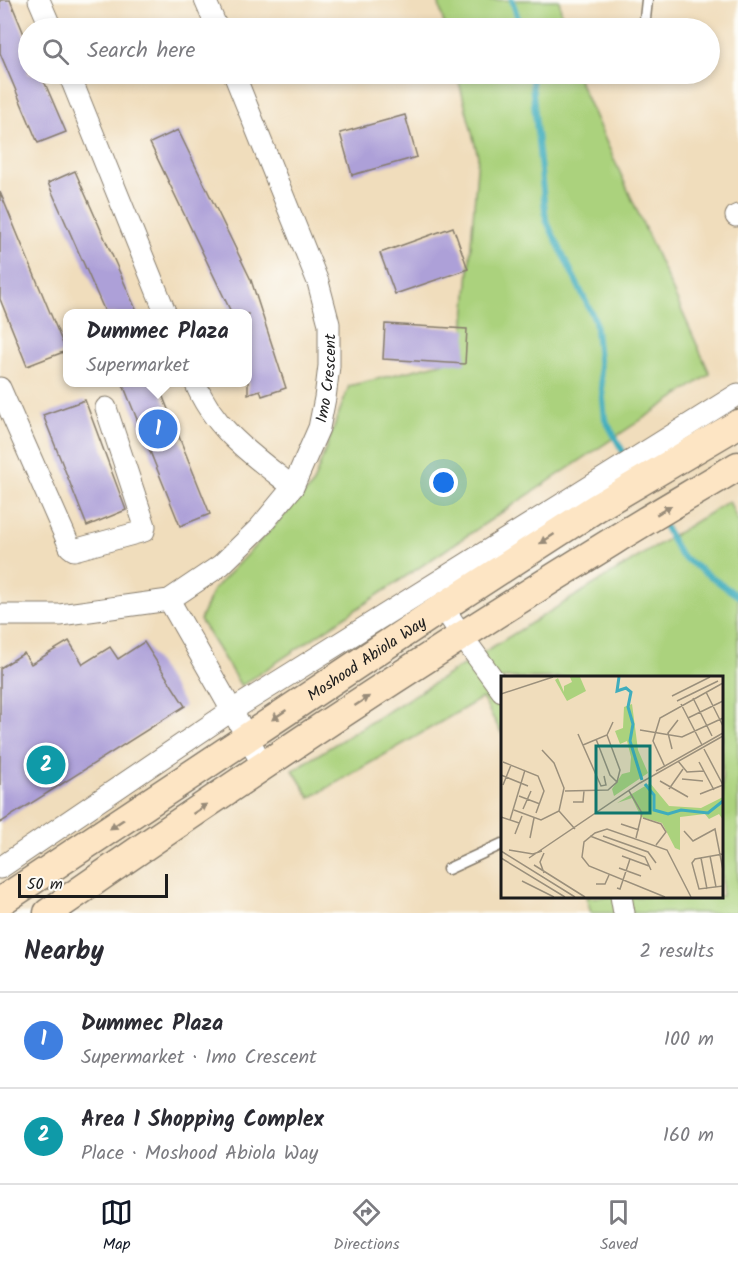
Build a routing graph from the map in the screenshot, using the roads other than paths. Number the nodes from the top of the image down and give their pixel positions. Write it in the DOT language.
graph roads {
  1 [pos="39,0"];
  2 [pos="205,0"];
  3 [pos="647,0"];
  4 [pos="47,18"];
  5 [pos="213,18"];
  6 [pos="645,18"];
  7 [pos="73,84"];
  8 [pos="238,84"];
  9 [pos="164,309"];
  10 [pos="198,387"];
  11 [pos="0,388"];
  12 [pos="738,394"];
  13 [pos="106,408"];
  14 [pos="738,424"];
  15 [pos="729,472"];
  16 [pos="293,487"];
  17 [pos="169,600"];
  18 [pos="444,607"];
  19 [pos="0,615"];
  20 [pos="462,636"];
  21 [pos="501,690"];
  22 [pos="231,711"];
  23 [pos="246,738"];
  24 [pos="263,765"];
  25 [pos="501,844"];
  26 [pos="0,868"];
  27 [pos="448,869"];
  28 [pos="621,898"];
  29 [pos="0,902"];
  30 [pos="48,913"];
  31 [pos="624,913"];
  1 -- 4 [label="street"];
  2 -- 5 [label="street"];
  3 -- 6 [label="lane"];
  7 -- 9 [label="street"];
  8 -- 16 [label="street, Imo Crescent"];
  10 -- 16 [label="street"];
  11 -- 13 [label="street"];
  12 -- 22 [label="street"];
  14 -- 18 [label="main road, Moshood Abiola Way, one-way"];
  20 -- 15 [label="main road, one-way"];
  16 -- 17 [label="street, Imo Crescent"];
  17 -- 19 [label="street, Imo Crescent"];
  17 -- 22 [label="street"];
  18 -- 20 [label="street"];
  18 -- 23 [label="main road, Moshood Abiola Way, one-way"];
  20 -- 21 [label="street"];
  24 -- 20 [label="main road, one-way"];
  22 -- 23 [label="street"];
  22 -- 26 [label="street"];
  23 -- 24 [label="street"];
  23 -- 29 [label="main road, Moshood Abiola Way, one-way"];
  30 -- 24 [label="main road, one-way"];
  25 -- 27 [label="lane"];
  28 -- 31 [label="street"];
}
